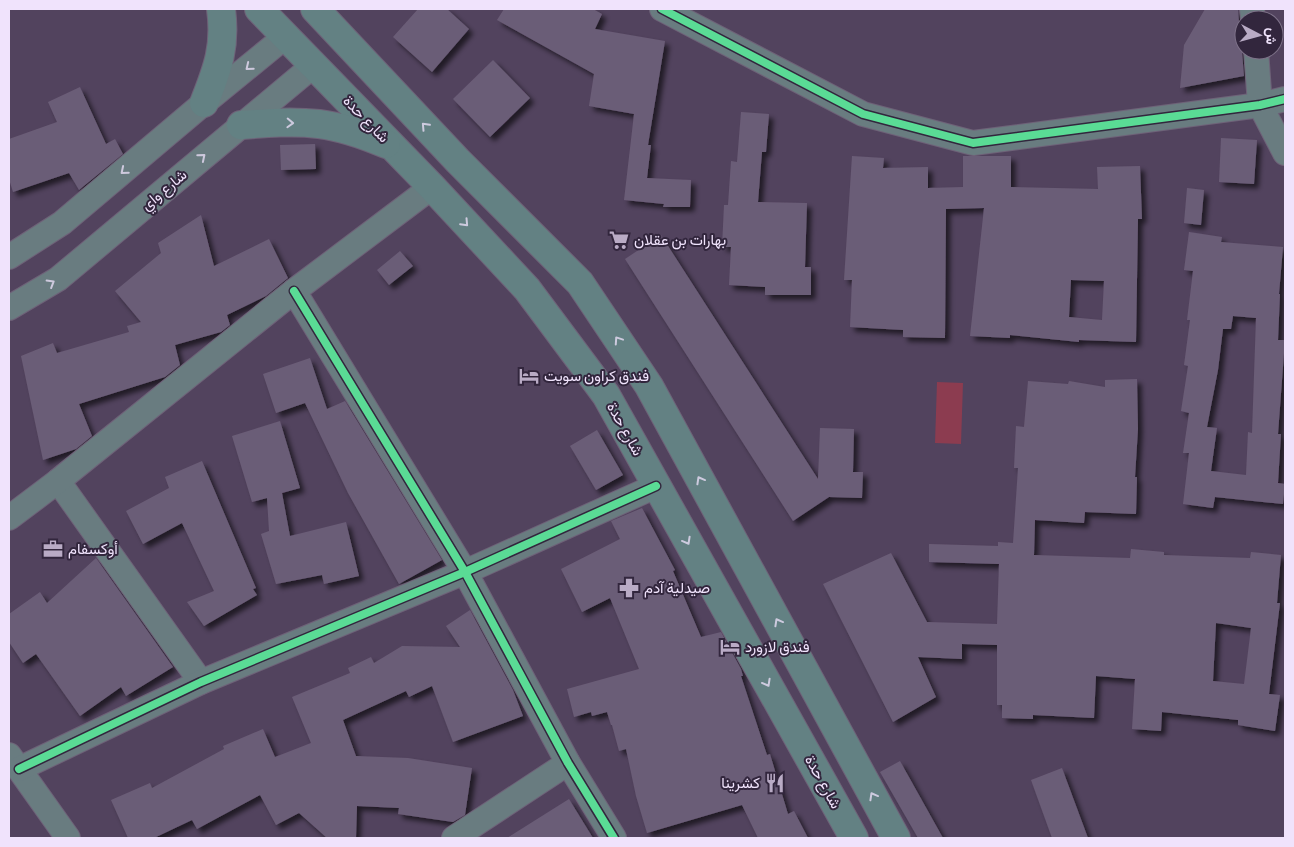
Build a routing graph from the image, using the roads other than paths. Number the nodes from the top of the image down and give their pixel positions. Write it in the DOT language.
graph roads {
  1 [pos="221,9"];
  2 [pos="259,9"];
  3 [pos="315,9"];
  4 [pos="662,9"];
  5 [pos="336,20"];
  6 [pos="286,36"];
  7 [pos="1257,60"];
  8 [pos="314,65"];
  9 [pos="1285,99"];
  10 [pos="204,103"];
  11 [pos="1260,105"];
  12 [pos="241,125"];
  13 [pos="393,147"];
  14 [pos="1285,153"];
  15 [pos="458,161"];
  16 [pos="432,187"];
  17 [pos="9,257"];
  18 [pos="294,291"];
  19 [pos="9,308"];
  20 [pos="58,481"];
  21 [pos="656,486"];
  22 [pos="9,518"];
  23 [pos="465,572"];
  24 [pos="201,682"];
  25 [pos="14,762"];
  26 [pos="568,763"];
  27 [pos="68,838"];
  28 [pos="454,838"];
  29 [pos="614,838"];
  30 [pos="854,838"];
  31 [pos="896,838"];
  1 -- 10 [label="main road"];
  2 -- 6 [label="main road, شارع حدة"];
  3 -- 5 [label="main road"];
  4 -- 11 [label="street"];
  15 -- 5 [label="main road, one-way"];
  6 -- 8 [label="main road, شارع حدة"];
  6 -- 10 [label="street, one-way"];
  7 -- 11 [label="street"];
  8 -- 12 [label="street, شارع واي"];
  8 -- 13 [label="main road, شارع حدة"];
  9 -- 11 [label="street"];
  10 -- 17 [label="street, one-way"];
  11 -- 14 [label="street"];
  12 -- 13 [label="main road, one-way"];
  19 -- 12 [label="street, شارع واي, one-way"];
  13 -- 16 [label="main road, شارع حدة"];
  15 -- 16 [label="main road"];
  31 -- 15 [label="main road, one-way"];
  16 -- 18 [label="street"];
  16 -- 21 [label="main road, شارع حدة, one-way"];
  18 -- 20 [label="street"];
  18 -- 23 [label="street"];
  20 -- 22 [label="street"];
  20 -- 24 [label="street"];
  21 -- 23 [label="street"];
  21 -- 30 [label="main road, شارع حدة, one-way"];
  23 -- 24 [label="street"];
  23 -- 26 [label="street"];
  24 -- 25 [label="street"];
  25 -- 27 [label="street"];
  26 -- 28 [label="street"];
  26 -- 29 [label="street"];
}
